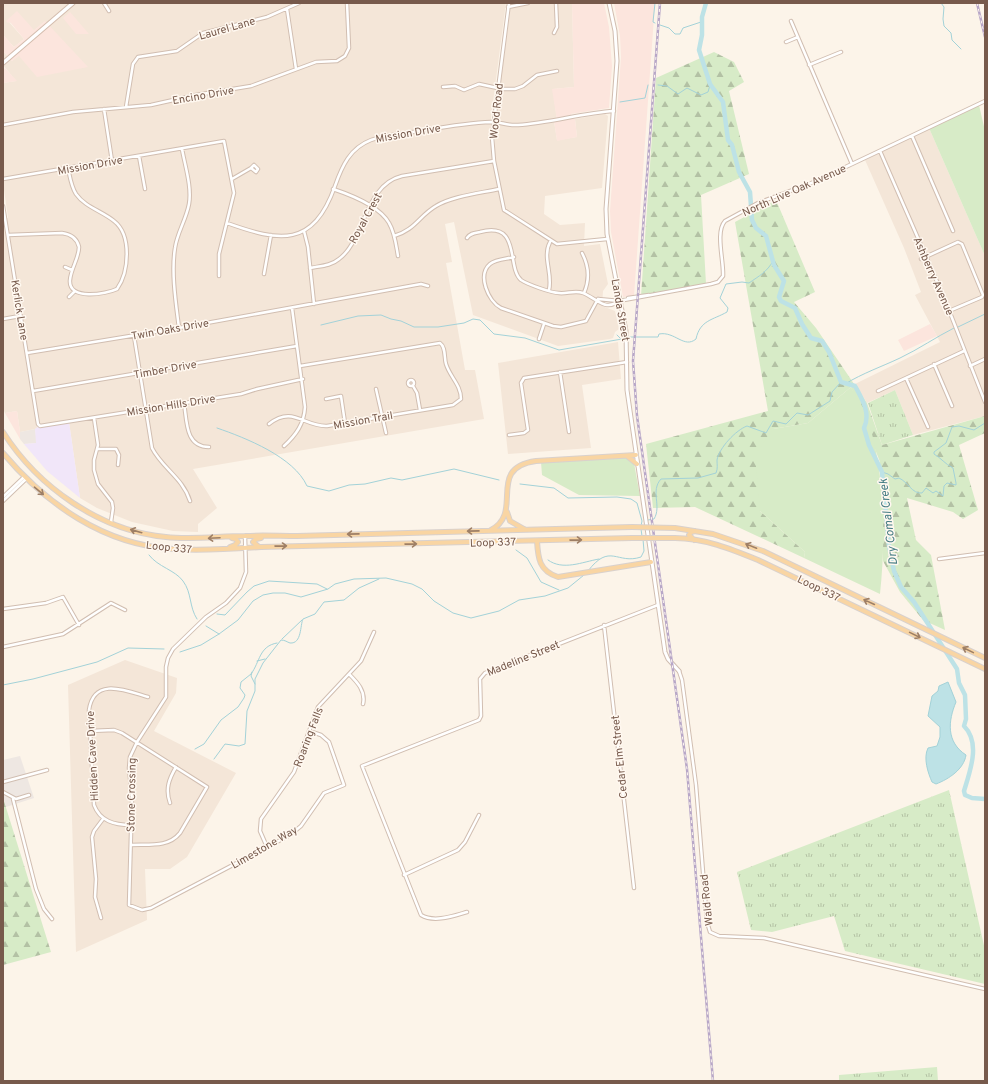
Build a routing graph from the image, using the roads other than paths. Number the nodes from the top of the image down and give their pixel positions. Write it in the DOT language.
graph roads {
  1 [pos="73,3"];
  2 [pos="104,3"];
  3 [pos="299,3"];
  4 [pos="348,3"];
  5 [pos="508,3"];
  6 [pos="528,3"];
  7 [pos="556,3"];
  8 [pos="609,3"];
  9 [pos="508,7"];
  10 [pos="288,9"];
  11 [pos="109,11"];
  12 [pos="791,21"];
  13 [pos="554,34"];
  14 [pos="798,38"];
  15 [pos="786,42"];
  16 [pos="841,52"];
  17 [pos="3,63"];
  18 [pos="810,65"];
  19 [pos="296,69"];
  20 [pos="557,71"];
  21 [pos="443,87"];
  22 [pos="498,87"];
  23 [pos="985,101"];
  24 [pos="126,107"];
  25 [pos="104,109"];
  26 [pos="614,111"];
  27 [pos="493,122"];
  28 [pos="3,125"];
  29 [pos="912,136"];
  30 [pos="182,149"];
  31 [pos="880,151"];
  32 [pos="139,156"];
  33 [pos="112,161"];
  34 [pos="494,161"];
  35 [pos="852,164"];
  36 [pos="68,168"];
  37 [pos="251,168"];
  38 [pos="3,178"];
  39 [pos="232,179"];
  40 [pos="334,189"];
  41 [pos="499,189"];
  42 [pos="144,190"];
  43 [pos="3,206"];
  44 [pos="370,207"];
  45 [pos="226,223"];
  46 [pos="304,230"];
  47 [pos="953,231"];
  48 [pos="8,234"];
  49 [pos="271,235"];
  50 [pos="394,236"];
  51 [pos="468,238"];
  52 [pos="607,239"];
  53 [pos="550,242"];
  54 [pos="582,253"];
  55 [pos="398,256"];
  56 [pos="514,257"];
  57 [pos="925,258"];
  58 [pos="921,259"];
  59 [pos="65,267"];
  60 [pos="310,268"];
  61 [pos="73,270"];
  62 [pos="264,274"];
  63 [pos="219,276"];
  64 [pos="428,286"];
  65 [pos="549,290"];
  66 [pos="75,291"];
  67 [pos="584,293"];
  68 [pos="69,297"];
  69 [pos="606,299"];
  70 [pos="598,300"];
  71 [pos="620,300"];
  72 [pos="314,304"];
  73 [pos="606,305"];
  74 [pos="292,308"];
  75 [pos="949,311"];
  76 [pos="20,316"];
  77 [pos="3,319"];
  78 [pos="544,324"];
  79 [pos="180,328"];
  80 [pos="134,336"];
  81 [pos="539,339"];
  82 [pos="297,346"];
  83 [pos="964,351"];
  84 [pos="27,353"];
  85 [pos="985,359"];
  86 [pos="627,362"];
  87 [pos="934,364"];
  88 [pos="300,366"];
  89 [pos="970,366"];
  90 [pos="560,372"];
  91 [pos="140,374"];
  92 [pos="906,378"];
  93 [pos="303,379"];
  94 [pos="412,386"];
  95 [pos="376,389"];
  96 [pos="33,391"];
  97 [pos="878,391"];
  98 [pos="984,397"];
  99 [pos="326,399"];
  100 [pos="984,402"];
  101 [pos="184,403"];
  102 [pos="952,406"];
  103 [pos="145,409"];
  104 [pos="420,410"];
  105 [pos="383,416"];
  106 [pos="94,418"];
  107 [pos="304,419"];
  108 [pos="345,423"];
  109 [pos="269,424"];
  110 [pos="39,426"];
  111 [pos="928,427"];
  112 [pos="3,432"];
  113 [pos="569,432"];
  114 [pos="386,434"];
  115 [pos="509,435"];
  116 [pos="3,436"];
  117 [pos="284,446"];
  118 [pos="209,448"];
  119 [pos="97,450"];
  120 [pos="3,453"];
  121 [pos="636,455"];
  122 [pos="625,456"];
  123 [pos="637,464"];
  124 [pos="118,465"];
  125 [pos="25,478"];
  126 [pos="48,484"];
  127 [pos="3,497"];
  128 [pos="3,501"];
  129 [pos="190,501"];
  130 [pos="507,512"];
  131 [pos="111,522"];
  132 [pos="526,530"];
  133 [pos="490,531"];
  134 [pos="699,531"];
  135 [pos="244,536"];
  136 [pos="268,536"];
  137 [pos="229,537"];
  138 [pos="696,540"];
  139 [pos="537,541"];
  140 [pos="261,547"];
  141 [pos="245,548"];
  142 [pos="219,550"];
  143 [pos="985,553"];
  144 [pos="939,559"];
  145 [pos="651,562"];
  146 [pos="658,605"];
  147 [pos="3,609"];
  148 [pos="125,610"];
  149 [pos="79,625"];
  150 [pos="604,626"];
  151 [pos="374,632"];
  152 [pos="3,647"];
  153 [pos="985,658"];
  154 [pos="671,662"];
  155 [pos="985,669"];
  156 [pos="679,671"];
  157 [pos="349,674"];
  158 [pos="148,697"];
  159 [pos="363,704"];
  160 [pos="90,731"];
  161 [pos="309,731"];
  162 [pos="137,742"];
  163 [pos="176,767"];
  164 [pos="47,770"];
  165 [pos="3,782"];
  166 [pos="3,792"];
  167 [pos="29,796"];
  168 [pos="13,799"];
  169 [pos="170,803"];
  170 [pos="479,815"];
  171 [pos="103,819"];
  172 [pos="131,826"];
  173 [pos="131,845"];
  174 [pos="267,847"];
  175 [pos="404,875"];
  176 [pos="634,888"];
  177 [pos="129,905"];
  178 [pos="467,912"];
  179 [pos="52,918"];
  180 [pos="100,918"];
  181 [pos="985,989"];
  1 -- 17 [label="main road"];
  2 -- 11 [label="street"];
  3 -- 10 [label="street, Laurel Lane"];
  4 -- 19 [label="street, Encino Drive"];
  5 -- 9 [label="street, Wood Road"];
  6 -- 9 [label="street"];
  7 -- 13 [label="street"];
  8 -- 26 [label="street, Landa Street"];
  9 -- 22 [label="street, Wood Road"];
  10 -- 19 [label="street"];
  10 -- 24 [label="street, Laurel Lane"];
  12 -- 14 [label="street"];
  14 -- 15 [label="street"];
  14 -- 18 [label="street"];
  16 -- 18 [label="street"];
  18 -- 35 [label="street"];
  19 -- 24 [label="street, Encino Drive"];
  20 -- 22 [label="street"];
  21 -- 22 [label="street"];
  22 -- 27 [label="street, Wood Road"];
  23 -- 29 [label="street, North Live Oak Avenue"];
  24 -- 25 [label="street, Encino Drive"];
  25 -- 28 [label="street, Encino Drive"];
  25 -- 33 [label="street"];
  26 -- 27 [label="street, Mission Drive"];
  26 -- 52 [label="street, Landa Street"];
  27 -- 34 [label="street, Wood Road"];
  27 -- 40 [label="street, Mission Drive"];
  29 -- 31 [label="street, North Live Oak Avenue"];
  29 -- 47 [label="street"];
  30 -- 32 [label="street, Mission Drive"];
  30 -- 39 [label="street, Mission Drive"];
  30 -- 79 [label="street"];
  31 -- 35 [label="street, North Live Oak Avenue"];
  31 -- 57 [label="street, Ashberry Avenue"];
  32 -- 33 [label="street, Mission Drive"];
  32 -- 42 [label="street"];
  33 -- 36 [label="street, Mission Drive"];
  34 -- 41 [label="street, Wood Road"];
  34 -- 44 [label="street, Royal Crest"];
  35 -- 71 [label="street, North Live Oak Avenue"];
  36 -- 38 [label="street, Mission Drive"];
  36 -- 66 [label="street"];
  37 -- 39 [label="street"];
  39 -- 45 [label="street, Mission Drive"];
  40 -- 44 [label="street"];
  40 -- 46 [label="street, Mission Drive"];
  41 -- 50 [label="street"];
  41 -- 53 [label="street, Wood Road"];
  43 -- 48 [label="street, Kerlick Lane"];
  44 -- 50 [label="street"];
  44 -- 60 [label="street, Royal Crest"];
  45 -- 49 [label="street, Mission Drive"];
  45 -- 63 [label="street"];
  46 -- 49 [label="street, Mission Drive"];
  46 -- 60 [label="street"];
  48 -- 61 [label="street"];
  48 -- 76 [label="street, Kerlick Lane"];
  49 -- 62 [label="street"];
  50 -- 55 [label="street"];
  51 -- 56 [label="street"];
  52 -- 53 [label="street"];
  52 -- 71 [label="street, Landa Street"];
  53 -- 65 [label="street"];
  54 -- 67 [label="street"];
  56 -- 65 [label="street"];
  56 -- 78 [label="street"];
  57 -- 58 [label="street"];
  57 -- 75 [label="street, Ashberry Avenue"];
  57 -- 75 [label="street"];
  59 -- 61 [label="street"];
  60 -- 72 [label="street"];
  61 -- 66 [label="street"];
  64 -- 72 [label="street, Twin Oaks Drive"];
  65 -- 67 [label="street"];
  66 -- 68 [label="street"];
  67 -- 70 [label="street"];
  69 -- 70 [label="street"];
  69 -- 71 [label="street"];
  69 -- 73 [label="street"];
  70 -- 73 [label="street"];
  70 -- 78 [label="street"];
  71 -- 73 [label="street"];
  71 -- 86 [label="street, Landa Street"];
  72 -- 74 [label="street, Twin Oaks Drive"];
  74 -- 79 [label="street, Twin Oaks Drive"];
  74 -- 82 [label="street"];
  75 -- 83 [label="street, Ashberry Avenue"];
  76 -- 77 [label="street"];
  76 -- 84 [label="street, Kerlick Lane"];
  78 -- 81 [label="street"];
  79 -- 80 [label="street, Twin Oaks Drive"];
  80 -- 84 [label="street, Twin Oaks Drive"];
  80 -- 91 [label="street"];
  82 -- 88 [label="street"];
  82 -- 91 [label="street, Timber Drive"];
  83 -- 87 [label="street"];
  83 -- 89 [label="street, Ashberry Avenue"];
  84 -- 96 [label="street, Kerlick Lane"];
  85 -- 89 [label="street"];
  86 -- 90 [label="street"];
  86 -- 121 [label="street, Landa Street"];
  87 -- 92 [label="street"];
  87 -- 102 [label="street"];
  88 -- 93 [label="street"];
  88 -- 104 [label="street, Mission Trail"];
  89 -- 98 [label="street, Ashberry Avenue"];
  90 -- 113 [label="street"];
  90 -- 115 [label="street"];
  91 -- 96 [label="street, Timber Drive"];
  91 -- 103 [label="street"];
  92 -- 97 [label="street"];
  92 -- 111 [label="street"];
  93 -- 101 [label="street, Mission Hills Drive"];
  93 -- 107 [label="street"];
  94 -- 104 [label="street"];
  95 -- 105 [label="street"];
  96 -- 110 [label="street, Kerlick Lane"];
  98 -- 100 [label="street, Ashberry Avenue"];
  99 -- 108 [label="street"];
  101 -- 103 [label="street, Mission Hills Drive"];
  101 -- 118 [label="street"];
  103 -- 106 [label="street, Mission Hills Drive"];
  103 -- 129 [label="street"];
  104 -- 105 [label="street, Mission Trail"];
  105 -- 108 [label="street, Mission Trail"];
  105 -- 114 [label="street"];
  106 -- 110 [label="street, Mission Hills Drive"];
  106 -- 119 [label="street"];
  107 -- 108 [label="street, Mission Trail"];
  107 -- 109 [label="street, Mission Trail"];
  107 -- 117 [label="street"];
  112 -- 126 [label="main road, Loop 337"];
  116 -- 126 [label="main road"];
  119 -- 124 [label="street"];
  119 -- 131 [label="street"];
  120 -- 125 [label="main road, Loop 337"];
  121 -- 122 [label="main road"];
  121 -- 123 [label="street, Landa Street"];
  122 -- 123 [label="main road"];
  122 -- 130 [label="main road"];
  123 -- 145 [label="street, Landa Street"];
  125 -- 127 [label="street"];
  125 -- 128 [label="street"];
  125 -- 142 [label="main road, Loop 337, one-way"];
  126 -- 131 [label="main road, Loop 337"];
  130 -- 132 [label="main road"];
  130 -- 133 [label="main road"];
  137 -- 131 [label="main road, Loop 337, one-way"];
  132 -- 133 [label="main road, Loop 337"];
  132 -- 134 [label="main road, Loop 337, bridge"];
  133 -- 136 [label="main road, Loop 337, one-way"];
  134 -- 138 [label="main road"];
  153 -- 134 [label="main road, Loop 337, one-way"];
  135 -- 136 [label="main road, Loop 337"];
  135 -- 137 [label="main road, Loop 337"];
  135 -- 141 [label="street, Stone Crossing"];
  136 -- 140 [label="main road"];
  137 -- 142 [label="main road"];
  139 -- 138 [label="main road, Loop 337, one-way, bridge"];
  138 -- 155 [label="main road, Loop 337, one-way"];
  140 -- 139 [label="main road, Loop 337, one-way"];
  139 -- 145 [label="main road"];
  140 -- 141 [label="main road, Loop 337"];
  141 -- 142 [label="main road, Loop 337"];
  141 -- 162 [label="street, Stone Crossing"];
  143 -- 144 [label="street"];
  145 -- 146 [label="street, Landa Street"];
  146 -- 150 [label="street, Madeline Street"];
  146 -- 154 [label="street, Landa Street"];
  147 -- 149 [label="street"];
  148 -- 149 [label="street"];
  149 -- 152 [label="street"];
  150 -- 175 [label="street, Madeline Street"];
  150 -- 176 [label="street, Cedar Elm Street"];
  151 -- 157 [label="street, Roaring Falls"];
  154 -- 156 [label="street, Wald Road"];
  156 -- 181 [label="street, Wald Road"];
  157 -- 159 [label="street"];
  157 -- 161 [label="street, Roaring Falls"];
  158 -- 160 [label="street, Hidden Cave Drive"];
  160 -- 162 [label="street"];
  160 -- 171 [label="street, Hidden Cave Drive"];
  161 -- 174 [label="street, Roaring Falls"];
  161 -- 174 [label="street, Limestone Way"];
  162 -- 163 [label="street"];
  162 -- 172 [label="street, Stone Crossing"];
  163 -- 169 [label="street"];
  163 -- 173 [label="street"];
  164 -- 165 [label="street"];
  166 -- 168 [label="street"];
  167 -- 168 [label="street"];
  168 -- 179 [label="street"];
  170 -- 175 [label="street"];
  171 -- 172 [label="street"];
  171 -- 180 [label="street"];
  172 -- 173 [label="street, Stone Crossing"];
  173 -- 177 [label="street, Stone Crossing"];
  174 -- 177 [label="street, Limestone Way"];
  175 -- 178 [label="street"];
}
